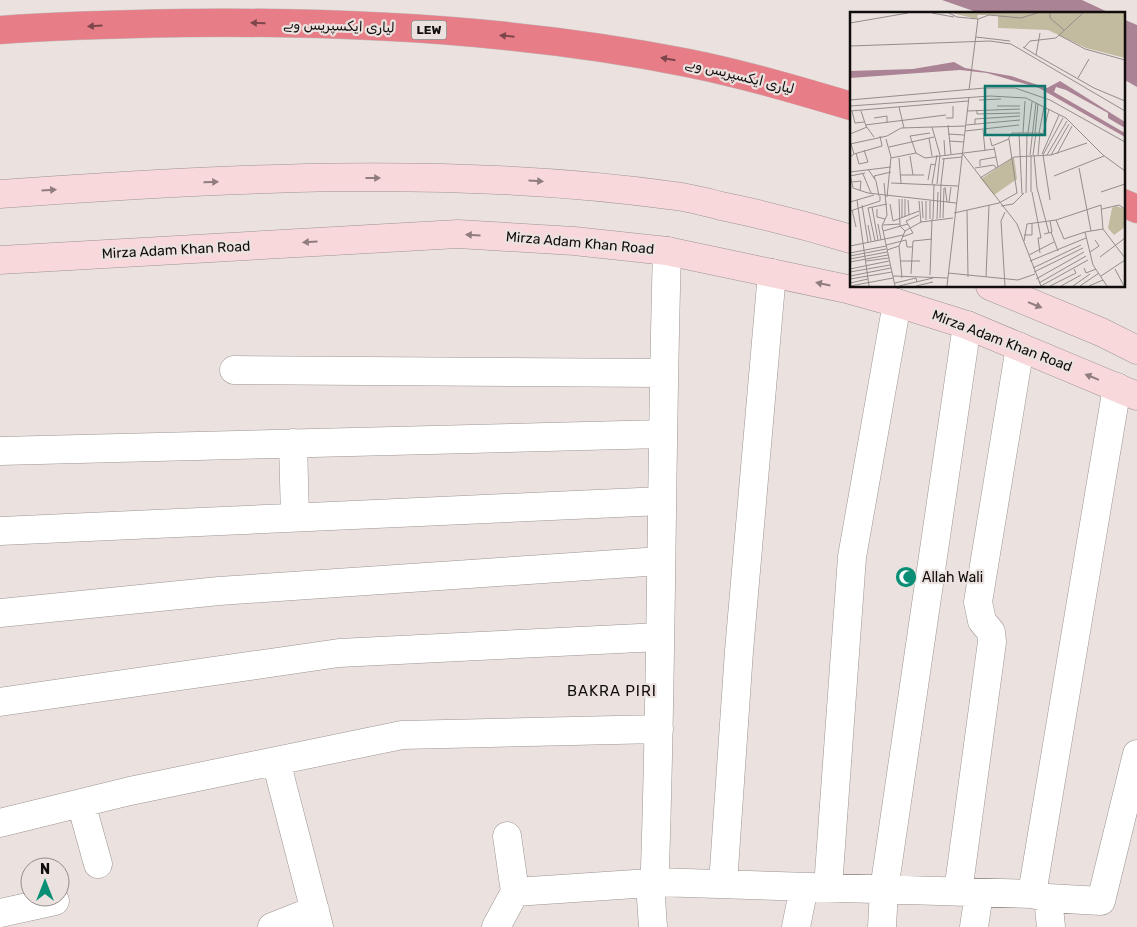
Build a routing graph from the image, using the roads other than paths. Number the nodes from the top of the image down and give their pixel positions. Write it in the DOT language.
graph roads {
  1 [pos="0,30"];
  2 [pos="850,106"];
  3 [pos="0,194"];
  4 [pos="1124,203"];
  5 [pos="1137,209"];
  6 [pos="850,239"];
  7 [pos="667,251"];
  8 [pos="0,260"];
  9 [pos="772,273"];
  10 [pos="995,288"];
  11 [pos="897,303"];
  12 [pos="967,325"];
  13 [pos="1020,347"];
  14 [pos="1137,350"];
  15 [pos="234,370"];
  16 [pos="664,373"];
  17 [pos="1127,392"];
  18 [pos="662,434"];
  19 [pos="293,443"];
  20 [pos="0,451"];
  21 [pos="662,501"];
  22 [pos="295,518"];
  23 [pos="0,531"];
  24 [pos="661,561"];
  25 [pos="0,613"];
  26 [pos="660,637"];
  27 [pos="0,702"];
  28 [pos="659,729"];
  29 [pos="1137,754"];
  30 [pos="276,761"];
  31 [pos="80,804"];
  32 [pos="0,823"];
  33 [pos="507,836"];
  34 [pos="98,864"];
  35 [pos="653,882"];
  36 [pos="723,884"];
  37 [pos="816,887"];
  38 [pos="884,890"];
  39 [pos="515,892"];
  40 [pos="969,892"];
  41 [pos="1040,896"];
  42 [pos="28,907"];
  43 [pos="0,913"];
  44 [pos="317,918"];
  45 [pos="272,927"];
  46 [pos="496,927"];
  47 [pos="653,927"];
  48 [pos="796,927"];
  49 [pos="882,927"];
  50 [pos="974,927"];
  51 [pos="1051,927"];
  2 -- 1 [label="highway, لیاری ایکسپریس وے / LEW, one-way"];
  3 -- 6 [label="main road, one-way"];
  4 -- 5 [label="highway"];
  7 -- 8 [label="main road, Mirza Adam Khan Road, one-way"];
  7 -- 9 [label="main road, Mirza Adam Khan Road"];
  7 -- 16 [label="street"];
  11 -- 9 [label="main road, Mirza Adam Khan Road, one-way"];
  9 -- 36 [label="street"];
  10 -- 14 [label="main road, one-way"];
  11 -- 12 [label="main road, Mirza Adam Khan Road"];
  11 -- 37 [label="street"];
  12 -- 13 [label="main road, Mirza Adam Khan Road"];
  12 -- 38 [label="street"];
  17 -- 13 [label="main road, Mirza Adam Khan Road, one-way"];
  13 -- 40 [label="street"];
  15 -- 16 [label="street"];
  16 -- 18 [label="street"];
  17 -- 41 [label="street"];
  18 -- 19 [label="street"];
  18 -- 21 [label="street"];
  19 -- 20 [label="street"];
  19 -- 22 [label="street"];
  21 -- 22 [label="street"];
  21 -- 24 [label="street"];
  22 -- 23 [label="street"];
  24 -- 25 [label="street"];
  24 -- 26 [label="street"];
  26 -- 27 [label="street"];
  26 -- 28 [label="street"];
  28 -- 30 [label="street"];
  28 -- 35 [label="street"];
  29 -- 41 [label="street"];
  30 -- 31 [label="street"];
  30 -- 44 [label="street"];
  31 -- 32 [label="street"];
  31 -- 34 [label="street"];
  33 -- 39 [label="street"];
  35 -- 36 [label="street"];
  35 -- 39 [label="street"];
  35 -- 47 [label="street"];
  36 -- 37 [label="street"];
  37 -- 38 [label="street"];
  37 -- 48 [label="street"];
  38 -- 40 [label="street"];
  38 -- 49 [label="street"];
  39 -- 46 [label="street"];
  40 -- 41 [label="street"];
  40 -- 50 [label="street"];
  41 -- 51 [label="street"];
  42 -- 43 [label="street"];
  44 -- 45 [label="street"];
}
